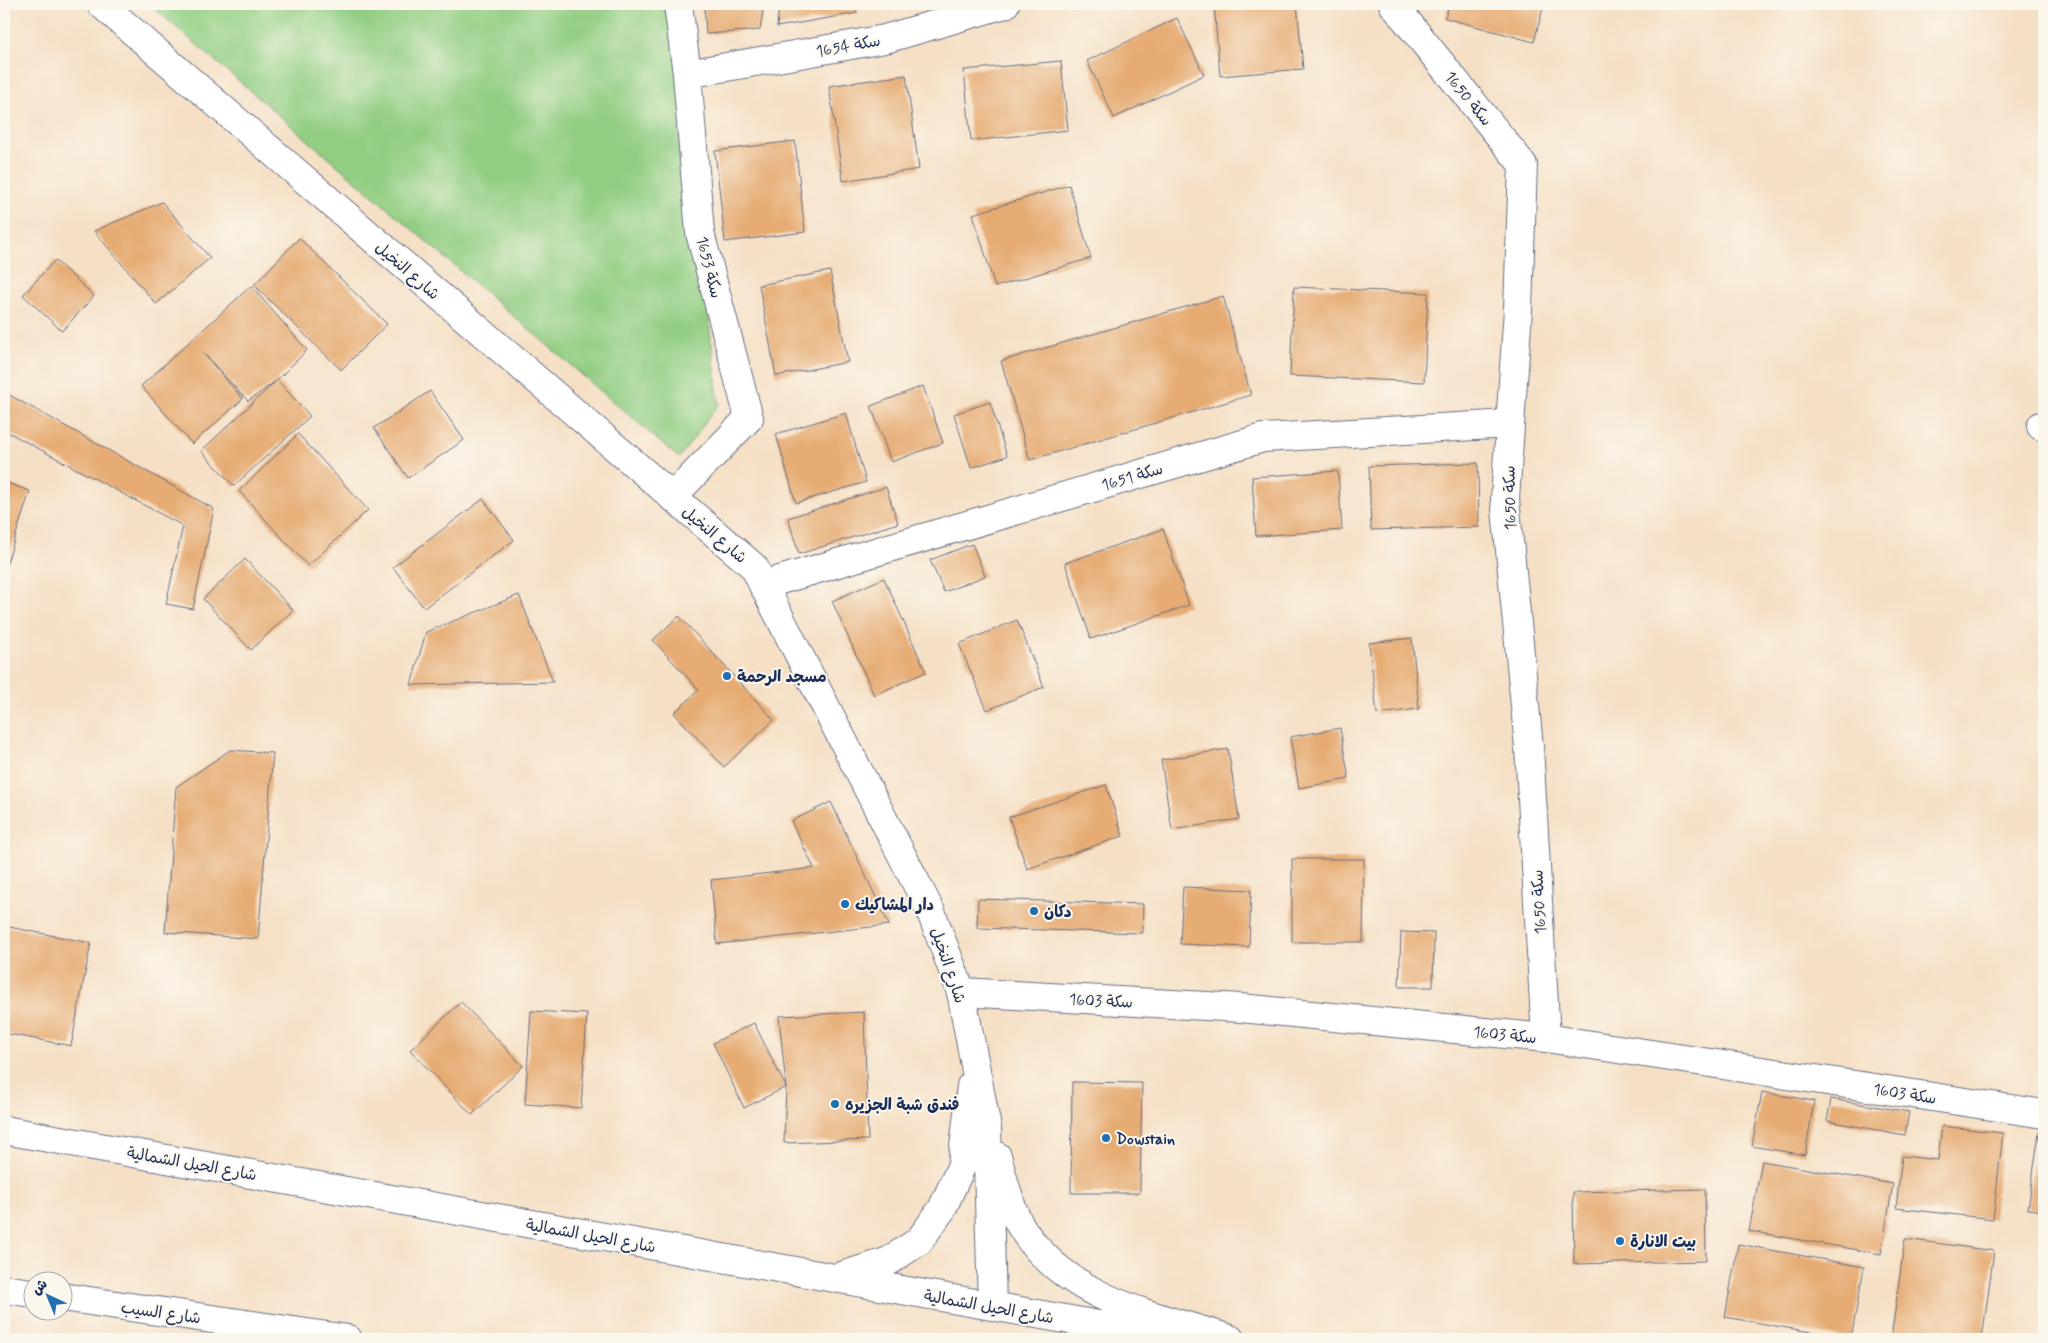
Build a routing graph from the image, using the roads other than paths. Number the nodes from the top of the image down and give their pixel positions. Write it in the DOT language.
graph roads {
  1 [pos="101,4"];
  2 [pos="678,4"];
  3 [pos="1005,4"];
  4 [pos="1393,4"];
  5 [pos="687,74"];
  6 [pos="1510,424"];
  7 [pos="672,497"];
  8 [pos="763,585"];
  9 [pos="960,992"];
  10 [pos="1546,1038"];
  11 [pos="974,1059"];
  12 [pos="2044,1114"];
  13 [pos="987,1128"];
  14 [pos="4,1130"];
  15 [pos="834,1278"];
  16 [pos="4,1289"];
  17 [pos="22,1292"];
  18 [pos="72,1298"];
  19 [pos="992,1306"];
  20 [pos="348,1339"];
  21 [pos="1177,1339"];
  22 [pos="1230,1339"];
  1 -- 7 [label="main road, شارع النخيل"];
  2 -- 5 [label="main road, سكة 1653"];
  3 -- 5 [label="main road, سكة 1654"];
  4 -- 6 [label="main road, سكة 1650"];
  5 -- 7 [label="main road, سكة 1653"];
  6 -- 8 [label="main road, سكة 1651"];
  6 -- 10 [label="main road, سكة 1650"];
  7 -- 8 [label="main road, شارع النخيل"];
  8 -- 9 [label="main road, شارع النخيل"];
  9 -- 10 [label="main road, سكة 1603"];
  9 -- 11 [label="main road, شارع النخيل"];
  10 -- 12 [label="main road, سكة 1603"];
  11 -- 13 [label="main road, شارع النخيل"];
  11 -- 15 [label="main road"];
  13 -- 19 [label="main road, شارع النخيل"];
  13 -- 22 [label="main road"];
  14 -- 15 [label="main road, شارع الحيل الشمالية"];
  15 -- 19 [label="main road, شارع الحيل الشمالية"];
  16 -- 17 [label="main road"];
  18 -- 20 [label="main road, شارع السيب"];
  19 -- 21 [label="main road, شارع الحيل الشمالية"];
}
